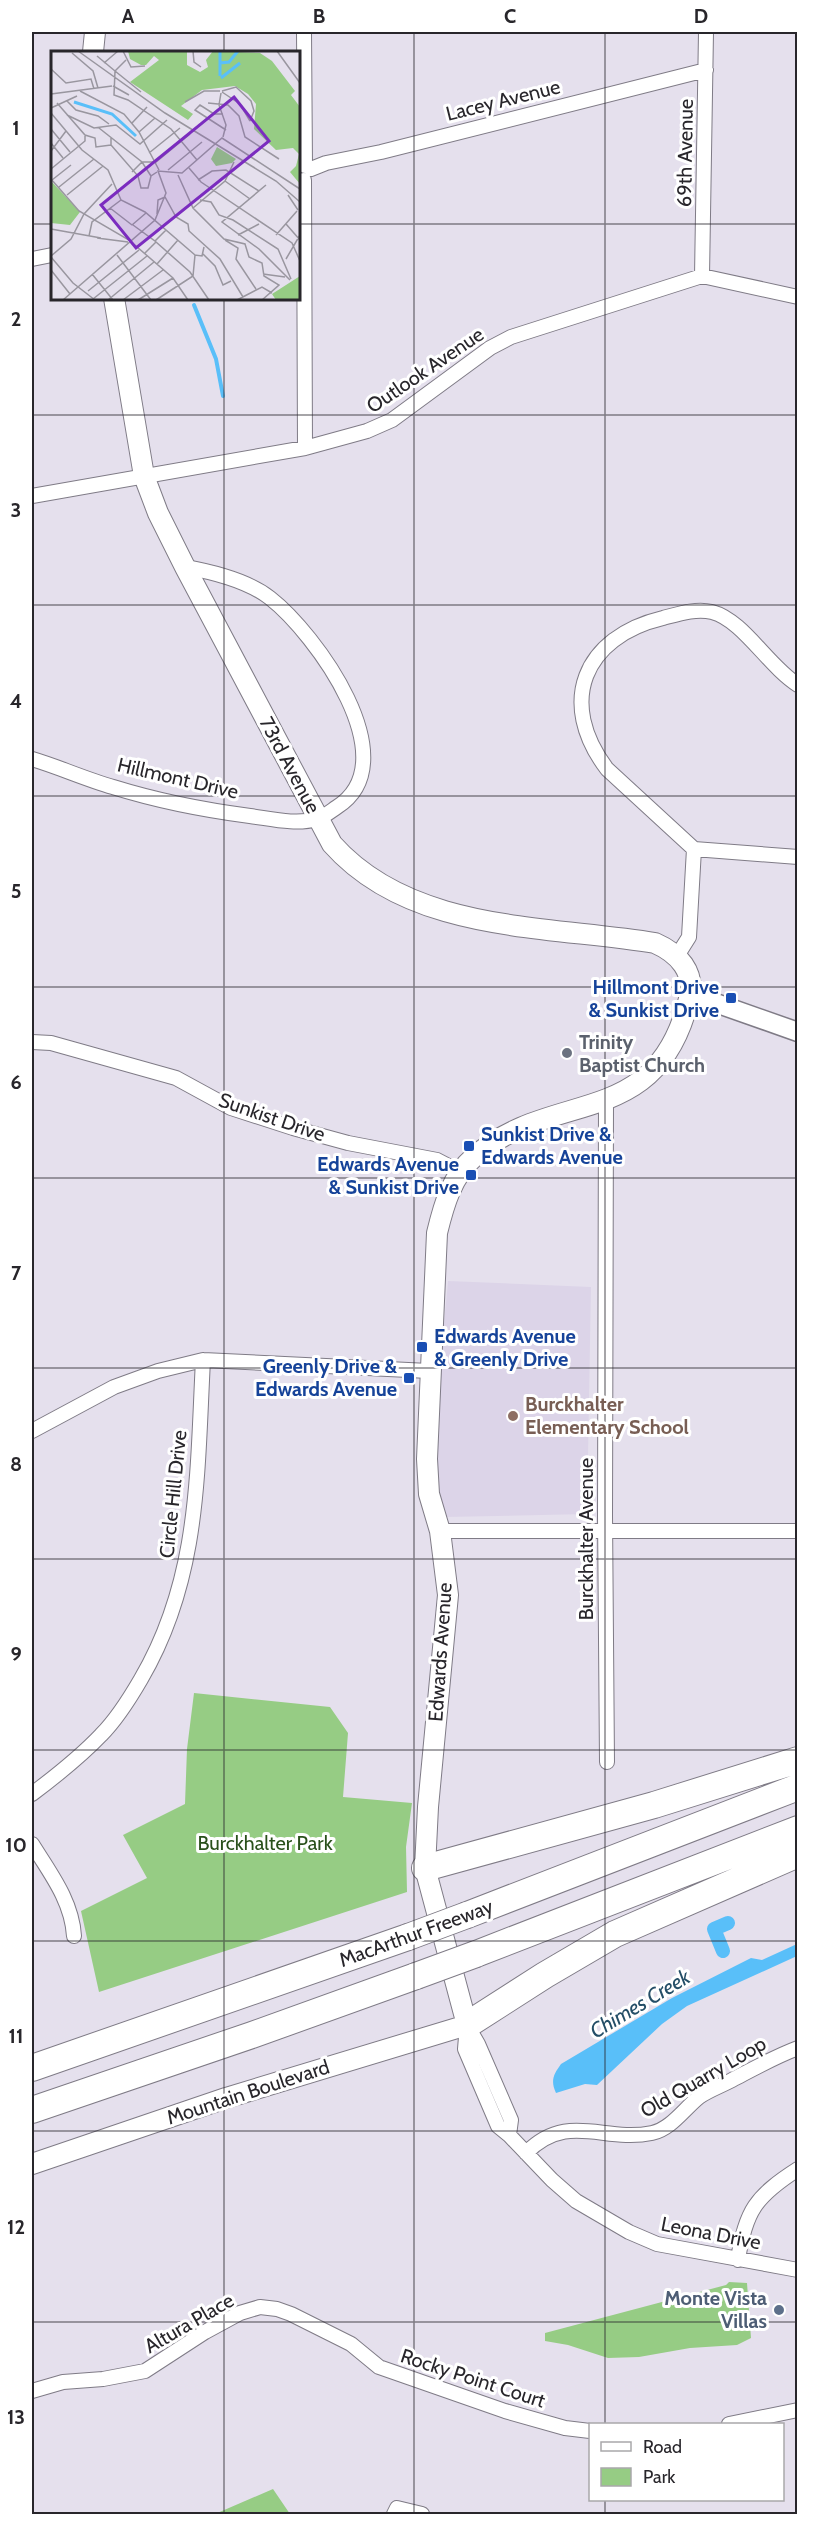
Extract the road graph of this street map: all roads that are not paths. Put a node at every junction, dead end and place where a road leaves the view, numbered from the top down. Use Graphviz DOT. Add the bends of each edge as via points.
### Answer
graph roads {
  1 [pos="95,32"];
  2 [pos="304,32"];
  3 [pos="706,32"];
  4 [pos="93,51"];
  5 [pos="706,70"];
  6 [pos="303,173"];
  7 [pos="51,255"];
  8 [pos="32,259"];
  9 [pos="702,276"];
  10 [pos="798,297"];
  11 [pos="114,300"];
  12 [pos="305,448"];
  13 [pos="144,476"];
  14 [pos="32,496"];
  15 [pos="185,567"];
  16 [pos="798,685"];
  17 [pos="32,759"];
  18 [pos="318,818"];
  19 [pos="694,849"];
  20 [pos="798,856"];
  21 [pos="677,956"];
  22 [pos="690,994"];
  23 [pos="798,1032"];
  24 [pos="32,1042"];
  25 [pos="606,1100"];
  26 [pos="460,1172"];
  27 [pos="203,1360"];
  28 [pos="429,1371"];
  29 [pos="32,1431"];
  30 [pos="440,1531"];
  31 [pos="605,1531"];
  32 [pos="798,1531"];
  33 [pos="798,1760"];
  34 [pos="607,1762"];
  35 [pos="798,1787"];
  36 [pos="32,1794"];
  37 [pos="798,1829"];
  38 [pos="32,1844"];
  39 [pos="798,1854"];
  40 [pos="425,1868"];
  41 [pos="74,1936"];
  42 [pos="467,2025"];
  43 [pos="798,2048"];
  44 [pos="32,2068"];
  45 [pos="32,2110"];
  46 [pos="526,2153"];
  47 [pos="32,2164"];
  48 [pos="798,2169"];
  49 [pos="738,2260"];
  50 [pos="798,2270"];
  51 [pos="260,2307"];
  52 [pos="32,2391"];
  53 [pos="798,2410"];
  54 [pos="734,2423"];
  55 [pos="589,2432"];
  56 [pos="396,2511"];
  57 [pos="422,2514"];
  1 -- 4 [label="main road"];
  2 -- 6 [label="street"];
  3 -- 5 [label="street, 69th Avenue"];
  5 -- 6 [label="street, Lacey Avenue" via="320,164"];
  5 -- 9 [label="street, 69th Avenue"];
  6 -- 12 [label="street"];
  7 -- 8 [label="street"];
  9 -- 10 [label="street"];
  9 -- 12 [label="street, Outlook Avenue" via="511,337 392,420 367,432"];
  11 -- 13 [label="main road, 73rd Avenue"];
  12 -- 13 [label="street, Outlook Avenue"];
  13 -- 14 [label="street, Outlook Avenue"];
  13 -- 15 [label="main road, 73rd Avenue"];
  15 -- 18 [label="main road, 73rd Avenue"];
  15 -- 18 [label="street" via="254,588 269,597 316,647 351,702 363,754 362,775 357,789 346,801"];
  16 -- 19 [label="street" via="779,672 735,625 708,611 655,620 621,634 601,650 589,668 581,699 582,714 595,754 607,770"];
  17 -- 18 [label="street, Hillmont Drive" via="112,787 200,809 288,821"];
  18 -- 21 [label="main road, 73rd Avenue" via="332,844 348,862 400,895 483,921 655,943"];
  19 -- 20 [label="street"];
  19 -- 21 [label="street" via="689,937"];
  21 -- 22 [label="main road" via="686,967"];
  22 -- 23 [label="street"];
  22 -- 25 [label="main road" via="670,1050 630,1089"];
  24 -- 26 [label="street, Sunkist Drive" via="51,1043 176,1078 242,1111 348,1143 437,1160"];
  25 -- 26 [label="main road" via="516,1129 473,1157"];
  25 -- 31 [label="street, Burckhalter Avenue"];
  26 -- 28 [label="main road, Edwards Avenue" via="443,1205 437,1233"];
  27 -- 28 [label="street"];
  27 -- 29 [label="street" via="114,1387"];
  27 -- 36 [label="street, Circle Hill Drive" via="190,1547 163,1637 134,1691 103,1734"];
  28 -- 30 [label="main road, Edwards Avenue" via="429,1494"];
  30 -- 31 [label="street"];
  30 -- 40 [label="main road, Edwards Avenue" via="448,1595"];
  31 -- 32 [label="street"];
  31 -- 34 [label="street, Burckhalter Avenue"];
  33 -- 40 [label="highway" via="654,1805"];
  35 -- 44 [label="highway, MacArthur Freeway, bridge" via="408,1937"];
  37 -- 45 [label="highway, MacArthur Freeway, bridge" via="476,1954"];
  38 -- 41 [label="street" via="69,1905"];
  39 -- 42 [label="highway" via="615,1934"];
  40 -- 42 [label="main road, Edwards Avenue"];
  42 -- 46 [label="street, Leona Drive" via="511,2120 510,2135"];
  42 -- 47 [label="main road, Mountain Boulevard" via="226,2098"];
  43 -- 46 [label="street, Old Quarry Loop" via="700,2097 654,2133 559,2132 539,2140"];
  46 -- 49 [label="street, Leona Drive" via="576,2201 629,2232 657,2244"];
  48 -- 49 [label="street" via="757,2200 742,2235"];
  49 -- 50 [label="street, Leona Drive"];
  51 -- 52 [label="street, Altura Place" via="205,2332 145,2371 63,2382"];
  51 -- 55 [label="street, Rocky Point Court" via="291,2314 351,2343 379,2367 505,2411"];
  53 -- 54 [label="street"];
  56 -- 57 [label="street"];
}
